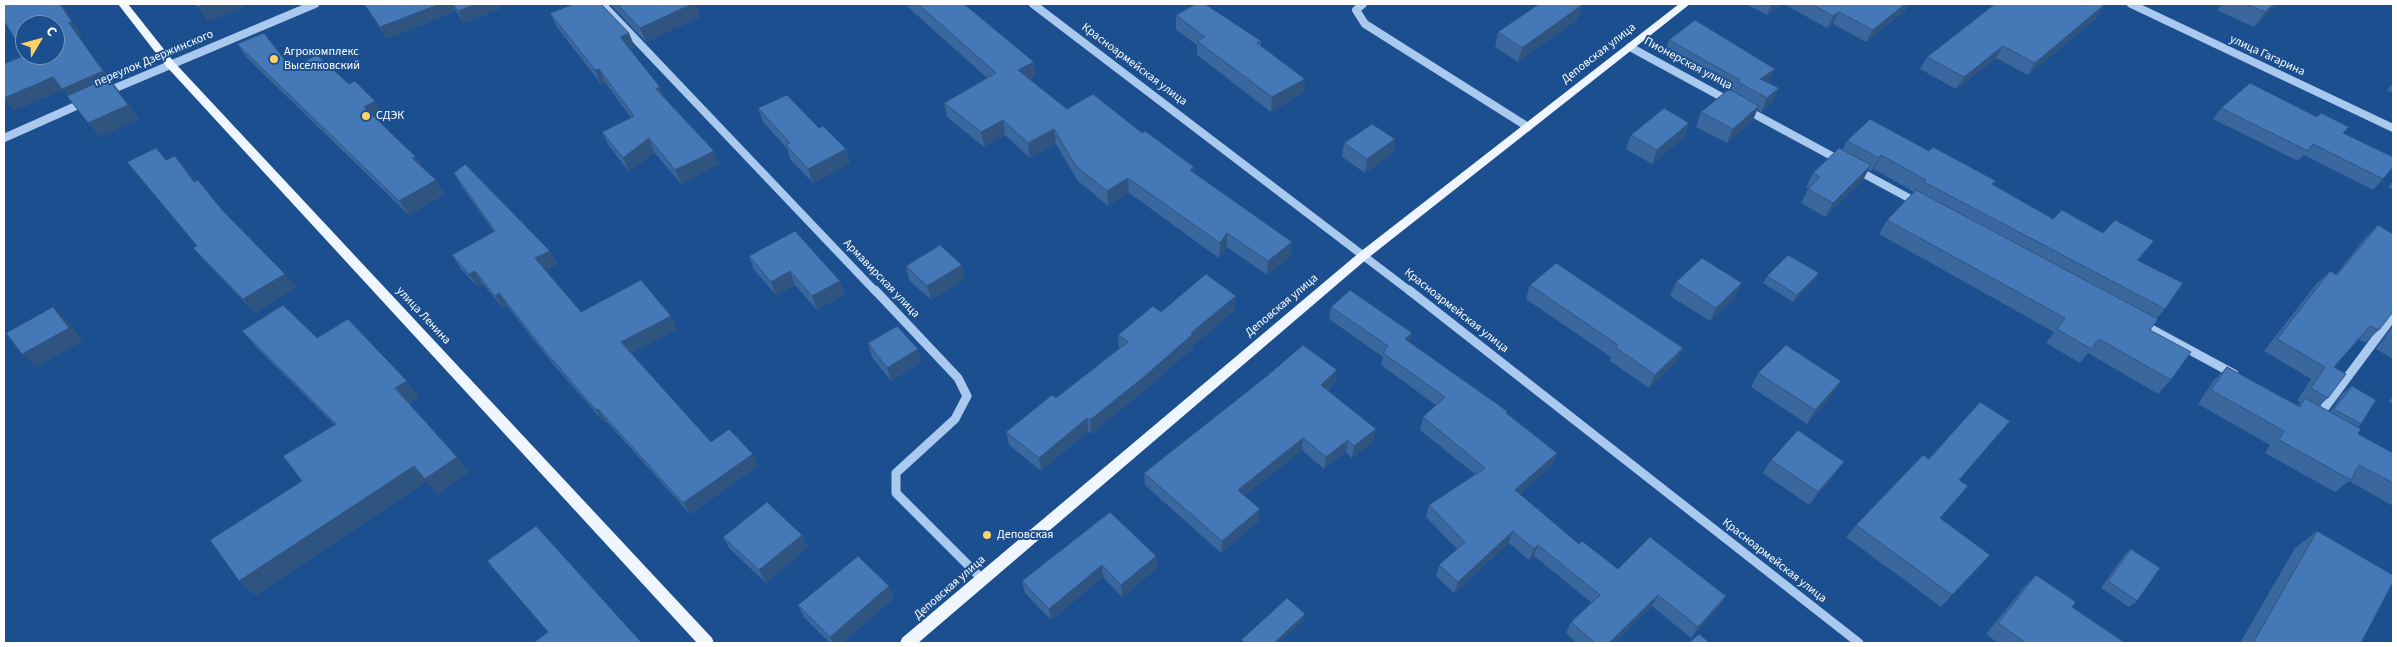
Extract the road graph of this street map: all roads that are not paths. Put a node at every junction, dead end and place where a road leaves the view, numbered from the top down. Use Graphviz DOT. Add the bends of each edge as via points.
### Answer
graph roads {
  1 [pos="122,4"];
  2 [pos="315,4"];
  3 [pos="602,4"];
  4 [pos="1033,4"];
  5 [pos="1364,4"];
  6 [pos="1685,4"];
  7 [pos="2131,4"];
  8 [pos="1630,47"];
  9 [pos="170,64"];
  10 [pos="100,95"];
  11 [pos="92,99"];
  12 [pos="1528,127"];
  13 [pos="2393,128"];
  14 [pos="4,138"];
  15 [pos="1925,207"];
  16 [pos="1364,255"];
  17 [pos="2393,316"];
  18 [pos="2134,320"];
  19 [pos="2247,381"];
  20 [pos="2316,419"];
  21 [pos="981,578"];
  22 [pos="707,643"];
  23 [pos="907,643"];
  24 [pos="1859,643"];
  1 -- 9 [label="main road, улица Ленина"];
  2 -- 9 [label="street, переулок Дзержинского"];
  3 -- 21 [label="street, Армавирская улица" via="958,378 967,396 955,419 896,474 896,493"];
  4 -- 16 [label="street, Красноармейская улица"];
  5 -- 12 [label="street" via="1356,10 1365,24"];
  6 -- 8 [label="main road, Деповская улица"];
  7 -- 13 [label="street, улица Гагарина"];
  8 -- 12 [label="main road, Деповская улица"];
  8 -- 15 [label="street, Пионерская улица"];
  9 -- 10 [label="street, переулок Дзержинского"];
  9 -- 22 [label="main road, улица Ленина"];
  11 -- 14 [label="street, переулок Дзержинского"];
  12 -- 16 [label="main road, Деповская улица"];
  16 -- 21 [label="main road, Деповская улица"];
  16 -- 24 [label="street, Красноармейская улица"];
  17 -- 20 [label="street"];
  18 -- 19 [label="street"];
  21 -- 23 [label="main road, Деповская улица"];
}
